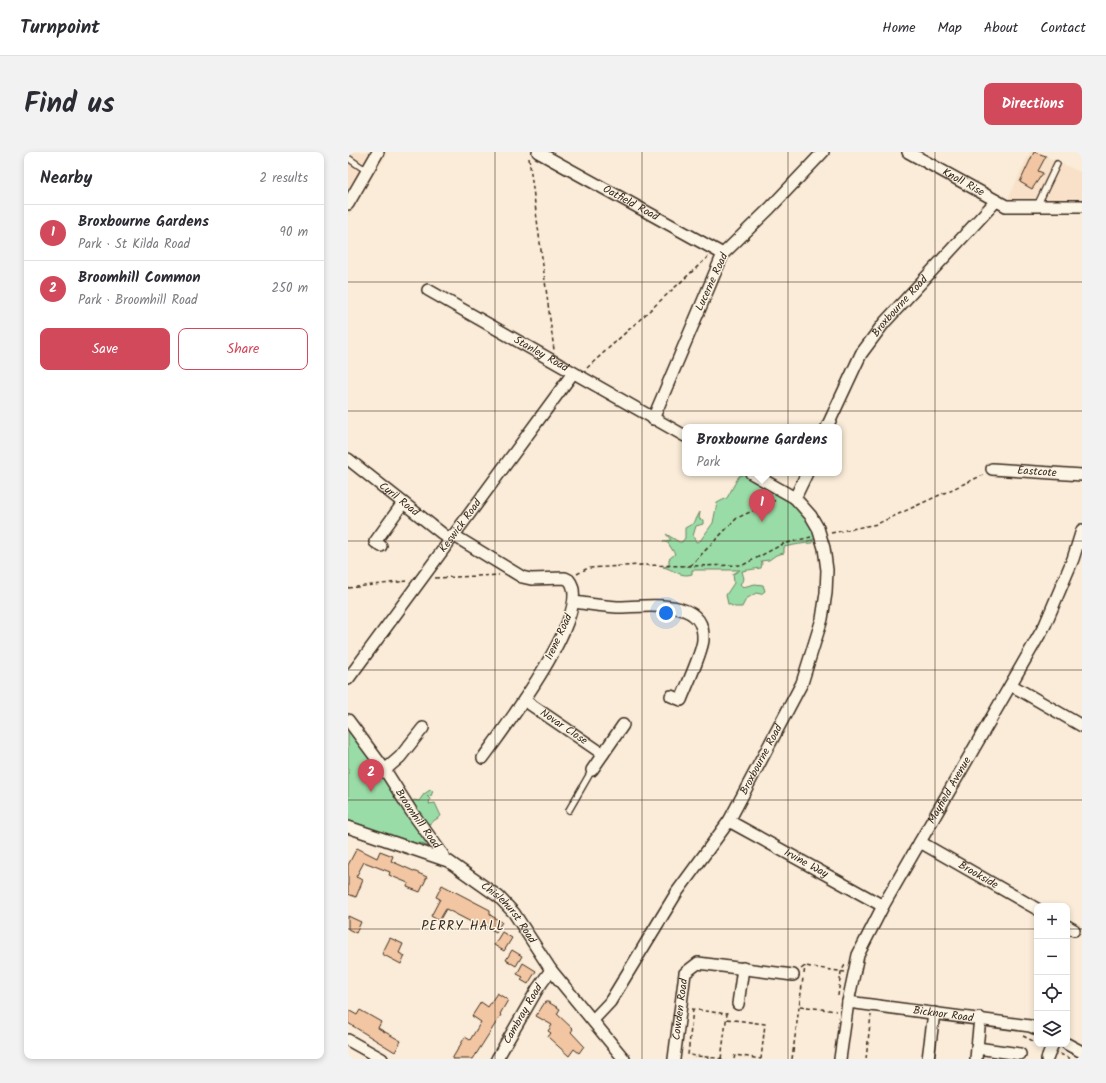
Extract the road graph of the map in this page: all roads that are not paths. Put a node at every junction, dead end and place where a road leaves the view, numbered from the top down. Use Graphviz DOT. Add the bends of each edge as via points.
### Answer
graph roads {
  1 [pos="378,152"];
  2 [pos="538,152"];
  3 [pos="823,152"];
  4 [pos="908,152"];
  5 [pos="348,158"];
  6 [pos="1057,164"];
  7 [pos="367,171"];
  8 [pos="996,201"];
  9 [pos="348,204"];
  10 [pos="1037,206"];
  11 [pos="1082,206"];
  12 [pos="719,252"];
  13 [pos="428,290"];
  14 [pos="576,374"];
  15 [pos="653,418"];
  16 [pos="828,424"];
  17 [pos="682,434"];
  18 [pos="348,459"];
  19 [pos="992,469"];
  20 [pos="1082,475"];
  21 [pos="756,476"];
  22 [pos="805,476"];
  23 [pos="795,498"];
  24 [pos="403,503"];
  25 [pos="1082,530"];
  26 [pos="451,537"];
  27 [pos="381,546"];
  28 [pos="574,602"];
  29 [pos="348,679"];
  30 [pos="1010,685"];
  31 [pos="671,696"];
  32 [pos="524,700"];
  33 [pos="348,720"];
  34 [pos="624,725"];
  35 [pos="1082,726"];
  36 [pos="423,728"];
  37 [pos="603,754"];
  38 [pos="483,758"];
  39 [pos="385,770"];
  40 [pos="592,770"];
  41 [pos="569,810"];
  42 [pos="729,821"];
  43 [pos="348,828"];
  44 [pos="920,842"];
  45 [pos="443,859"];
  46 [pos="883,906"];
  47 [pos="1034,907"];
  48 [pos="743,968"];
  49 [pos="551,970"];
  50 [pos="793,976"];
  51 [pos="848,1002"];
  52 [pos="738,1004"];
  53 [pos="934,1013"];
  54 [pos="980,1018"];
  55 [pos="593,1020"];
  56 [pos="1034,1028"];
  57 [pos="348,1040"];
  58 [pos="1070,1046"];
  59 [pos="1052,1047"];
  60 [pos="1082,1052"];
  61 [pos="976,1054"];
  62 [pos="1020,1054"];
  63 [pos="382,1059"];
  64 [pos="497,1059"];
  65 [pos="624,1059"];
  66 [pos="674,1059"];
  67 [pos="840,1059"];
  68 [pos="928,1059"];
  69 [pos="1047,1059"];
  1 -- 7 [label="street"];
  2 -- 12 [label="street, Oatfield Road"];
  3 -- 12 [label="street, Lucerne Road" via="770,208"];
  4 -- 8 [label="street, Knoll Rise"];
  5 -- 7 [label="lane"];
  6 -- 10 [label="lane"];
  7 -- 9 [label="street"];
  8 -- 10 [label="street, Knoll Rise" via="1006,206"];
  8 -- 16 [label="street, Broxbourne Road" via="884,323 861,354"];
  10 -- 11 [label="street, Knoll Rise"];
  12 -- 15 [label="street, Lucerne Road"];
  13 -- 14 [label="street, Stanley Road"];
  14 -- 15 [label="street, Stanley Road"];
  14 -- 26 [label="street, Keswick Road"];
  15 -- 17 [label="street, Stanley Road"];
  18 -- 24 [label="street, Cyril Road"];
  19 -- 20 [label="street, Eastcote"];
  21 -- 23 [label="street, Broxbourne Road"];
  22 -- 23 [label="street"];
  23 -- 42 [label="street, Broxbourne Road" via="811,516 820,535 827,570 822,619 802,683"];
  24 -- 26 [label="street, Cyril Road"];
  24 -- 27 [label="street" via="375,542"];
  25 -- 30 [label="street, Mayfield Avenue" via="1073,559 1045,625"];
  26 -- 28 [label="street, Irene Road" via="522,577 569,580 572,583"];
  26 -- 29 [label="street, Keswick Road"];
  28 -- 31 [label="street" via="615,607 676,608 688,612 699,620 703,630 703,642 681,700"];
  28 -- 32 [label="street, Irene Road" via="552,656"];
  30 -- 35 [label="street"];
  30 -- 44 [label="street, Mayfield Avenue"];
  32 -- 37 [label="street, Novar Close"];
  32 -- 38 [label="street, Irene Road"];
  33 -- 39 [label="street, Broomhill Road"];
  34 -- 37 [label="street"];
  36 -- 39 [label="street" via="400,757"];
  37 -- 40 [label="street"];
  39 -- 45 [label="street, Broomhill Road" via="443,855"];
  40 -- 41 [label="lane"];
  42 -- 46 [label="street, Irvine Way"];
  42 -- 55 [label="street, Broxbourne Road" via="677,892 610,1002"];
  43 -- 45 [label="street, Chislehurst Road"];
  44 -- 46 [label="street, Mayfield Avenue"];
  44 -- 47 [label="street, Brookside"];
  45 -- 49 [label="street, Chislehurst Road" via="488,888 507,905"];
  46 -- 51 [label="street, Mayfield Avenue" via="858,955"];
  48 -- 50 [label="street, Cowden Road"];
  48 -- 52 [label="street"];
  48 -- 66 [label="street, Cowden Road" via="698,963 685,973"];
  49 -- 55 [label="street, Chislehurst Road"];
  49 -- 64 [label="street, Cambray Road"];
  51 -- 53 [label="street, Bicknor Road"];
  51 -- 67 [label="street, Mayfield Avenue"];
  53 -- 54 [label="street, Bicknor Road"];
  53 -- 68 [label="street"];
  54 -- 56 [label="street, Bicknor Road"];
  54 -- 61 [label="street"];
  55 -- 65 [label="street, Chislehurst Road"];
  57 -- 63 [label="street"];
  58 -- 60 [label="street"];
  59 -- 69 [label="street"];
  61 -- 62 [label="street"];
}
